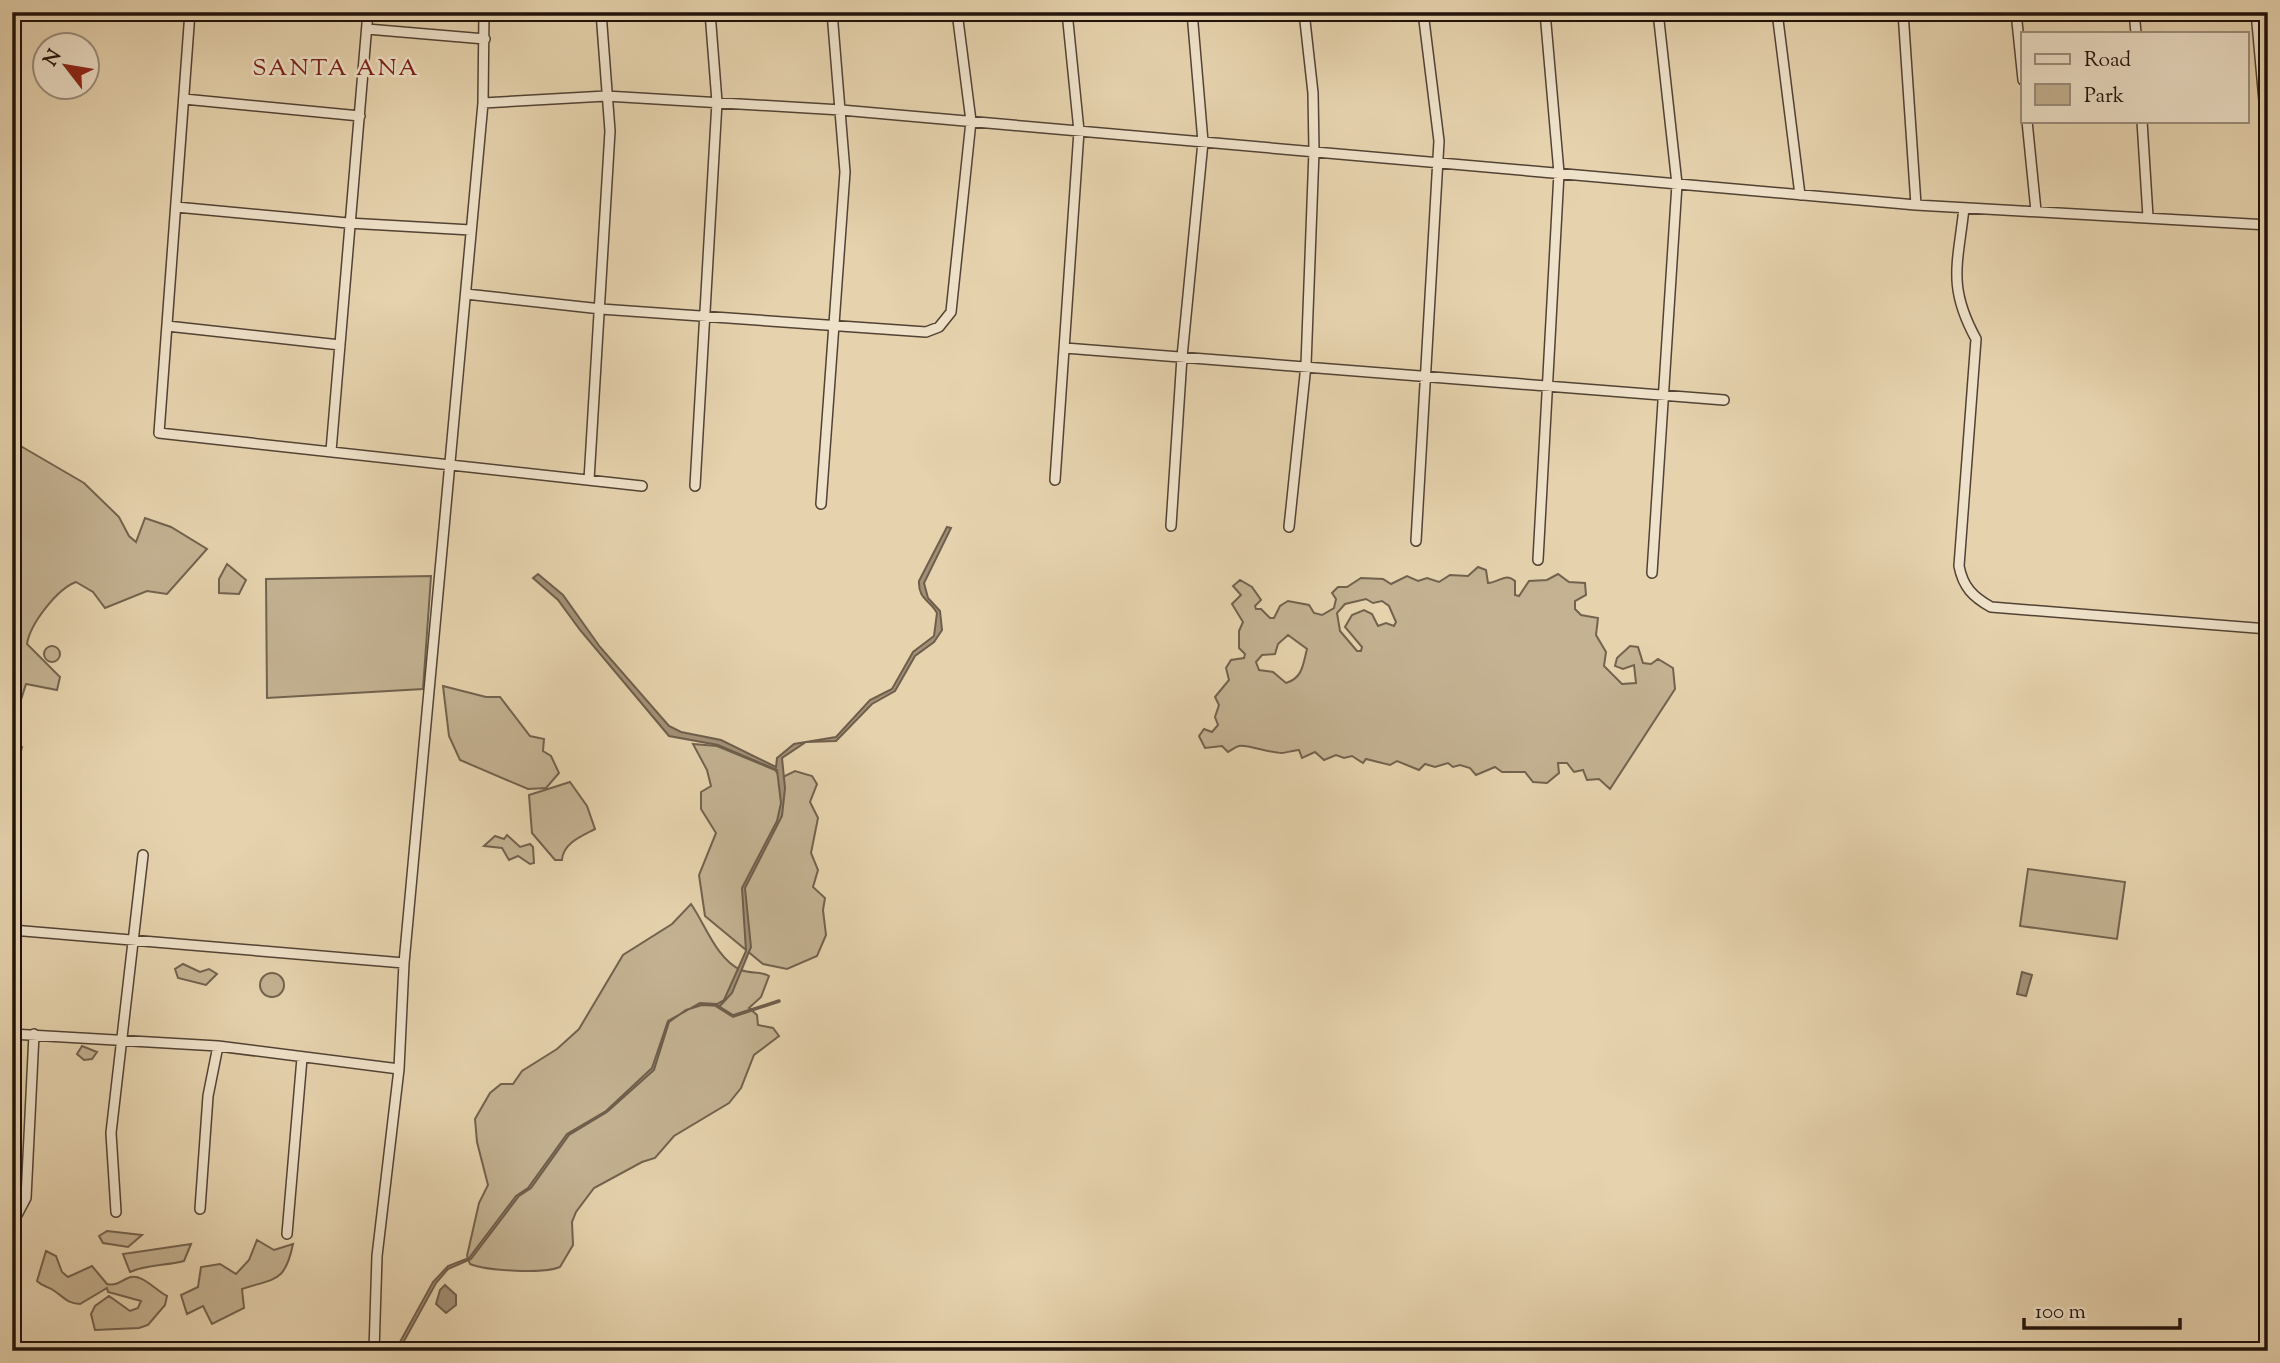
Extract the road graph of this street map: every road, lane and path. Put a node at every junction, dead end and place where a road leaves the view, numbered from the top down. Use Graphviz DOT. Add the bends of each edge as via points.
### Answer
graph roads {
  1 [pos="190,12"];
  2 [pos="368,12"];
  3 [pos="484,12"];
  4 [pos="601,12"];
  5 [pos="710,12"];
  6 [pos="832,12"];
  7 [pos="957,12"];
  8 [pos="1067,12"];
  9 [pos="1192,12"];
  10 [pos="1304,12"];
  11 [pos="1423,12"];
  12 [pos="1545,12"];
  13 [pos="1658,12"];
  14 [pos="1777,12"];
  15 [pos="1903,12"];
  16 [pos="2016,12"];
  17 [pos="2134,12"];
  18 [pos="2256,12"];
  19 [pos="367,29"];
  20 [pos="2136,32"];
  21 [pos="485,39"];
  22 [pos="2021,61"];
  23 [pos="606,96"];
  24 [pos="184,99"];
  25 [pos="717,102"];
  26 [pos="483,103"];
  27 [pos="841,110"];
  28 [pos="359,116"];
  29 [pos="971,121"];
  30 [pos="2027,122"];
  31 [pos="2142,122"];
  32 [pos="1079,131"];
  33 [pos="1203,142"];
  34 [pos="2268,145"];
  35 [pos="1314,151"];
  36 [pos="1438,163"];
  37 [pos="1559,173"];
  38 [pos="1677,184"];
  39 [pos="1800,195"];
  40 [pos="1916,205"];
  41 [pos="176,207"];
  42 [pos="1964,208"];
  43 [pos="2036,211"];
  44 [pos="2148,217"];
  45 [pos="348,223"];
  46 [pos="2268,225"];
  47 [pos="471,230"];
  48 [pos="466,294"];
  49 [pos="601,309"];
  50 [pos="706,316"];
  51 [pos="835,323"];
  52 [pos="167,326"];
  53 [pos="340,345"];
  54 [pos="1065,348"];
  55 [pos="1182,357"];
  56 [pos="1305,367"];
  57 [pos="1425,377"];
  58 [pos="1548,386"];
  59 [pos="1663,395"];
  60 [pos="1724,400"];
  61 [pos="331,452"];
  62 [pos="448,466"];
  63 [pos="589,480"];
  64 [pos="1055,480"];
  65 [pos="642,486"];
  66 [pos="695,486"];
  67 [pos="821,504"];
  68 [pos="1171,526"];
  69 [pos="1289,527"];
  70 [pos="1416,541"];
  71 [pos="1538,559"];
  72 [pos="1652,573"];
  73 [pos="2268,629"];
  74 [pos="143,855"];
  75 [pos="12,930"];
  76 [pos="134,940"];
  77 [pos="404,963"];
  78 [pos="12,1034"];
  79 [pos="34,1034"];
  80 [pos="122,1042"];
  81 [pos="218,1046"];
  82 [pos="302,1058"];
  83 [pos="399,1069"];
  84 [pos="200,1209"];
  85 [pos="117,1212"];
  86 [pos="12,1216"];
  87 [pos="287,1234"];
  88 [pos="374,1351"];
  1 -- 24 [label="street"];
  2 -- 19 [label="street"];
  3 -- 21 [label="street"];
  4 -- 23 [label="street"];
  5 -- 25 [label="street"];
  6 -- 27 [label="street"];
  7 -- 29 [label="street"];
  8 -- 32 [label="street"];
  9 -- 33 [label="street"];
  10 -- 35 [label="street"];
  11 -- 36 [label="street"];
  12 -- 37 [label="street"];
  13 -- 38 [label="street"];
  14 -- 39 [label="street"];
  15 -- 40 [label="street"];
  16 -- 22 [label="street"];
  17 -- 20 [label="street"];
  18 -- 34 [label="street"];
  19 -- 21 [label="street"];
  19 -- 28 [label="street"];
  21 -- 26 [label="street"];
  23 -- 25 [label="street"];
  23 -- 26 [label="street"];
  23 -- 49 [label="street" via="610,131"];
  24 -- 28 [label="street"];
  24 -- 41 [label="street"];
  25 -- 27 [label="street"];
  25 -- 50 [label="street"];
  26 -- 47 [label="street"];
  27 -- 29 [label="street"];
  27 -- 51 [label="street" via="845,172"];
  28 -- 45 [label="street"];
  29 -- 32 [label="street"];
  29 -- 51 [label="street" via="951,312 939,327 926,332"];
  30 -- 43 [label="street"];
  31 -- 44 [label="street"];
  32 -- 33 [label="street"];
  32 -- 54 [label="street"];
  33 -- 35 [label="street"];
  33 -- 55 [label="street"];
  35 -- 36 [label="street"];
  35 -- 56 [label="street"];
  36 -- 37 [label="street"];
  36 -- 57 [label="street"];
  37 -- 38 [label="street"];
  37 -- 58 [label="street"];
  38 -- 39 [label="street"];
  38 -- 59 [label="street"];
  39 -- 40 [label="street"];
  40 -- 42 [label="street"];
  41 -- 45 [label="street"];
  41 -- 52 [label="street"];
  42 -- 43 [label="street"];
  42 -- 73 [label="street" via="1955,286 1976,339 1959,566 1962,583 1991,607"];
  43 -- 44 [label="street"];
  44 -- 46 [label="street"];
  45 -- 47 [label="street"];
  45 -- 53 [label="street"];
  47 -- 48 [label="street"];
  48 -- 49 [label="street"];
  48 -- 62 [label="street"];
  49 -- 50 [label="street"];
  49 -- 63 [label="street"];
  50 -- 51 [label="street"];
  50 -- 66 [label="street"];
  51 -- 67 [label="street"];
  52 -- 53 [label="street"];
  52 -- 61 [label="street" via="159,433"];
  53 -- 61 [label="street"];
  54 -- 55 [label="street"];
  54 -- 64 [label="street"];
  55 -- 56 [label="street"];
  55 -- 68 [label="street"];
  56 -- 57 [label="street"];
  56 -- 69 [label="street"];
  57 -- 58 [label="street"];
  57 -- 70 [label="street"];
  58 -- 59 [label="street"];
  58 -- 71 [label="street"];
  59 -- 60 [label="street"];
  59 -- 72 [label="street"];
  61 -- 62 [label="street"];
  62 -- 63 [label="street"];
  62 -- 77 [label="street"];
  63 -- 65 [label="street"];
  74 -- 76 [label="street"];
  75 -- 76 [label="street"];
  76 -- 77 [label="street"];
  76 -- 80 [label="street"];
  77 -- 83 [label="street"];
  78 -- 79 [label="street"];
  79 -- 80 [label="street"];
  79 -- 86 [label="street" via="26,1198"];
  80 -- 81 [label="street"];
  80 -- 85 [label="street" via="111,1133"];
  81 -- 82 [label="street"];
  81 -- 84 [label="street" via="208,1096"];
  82 -- 83 [label="street"];
  82 -- 87 [label="street"];
  83 -- 88 [label="street" via="377,1255"];
}
